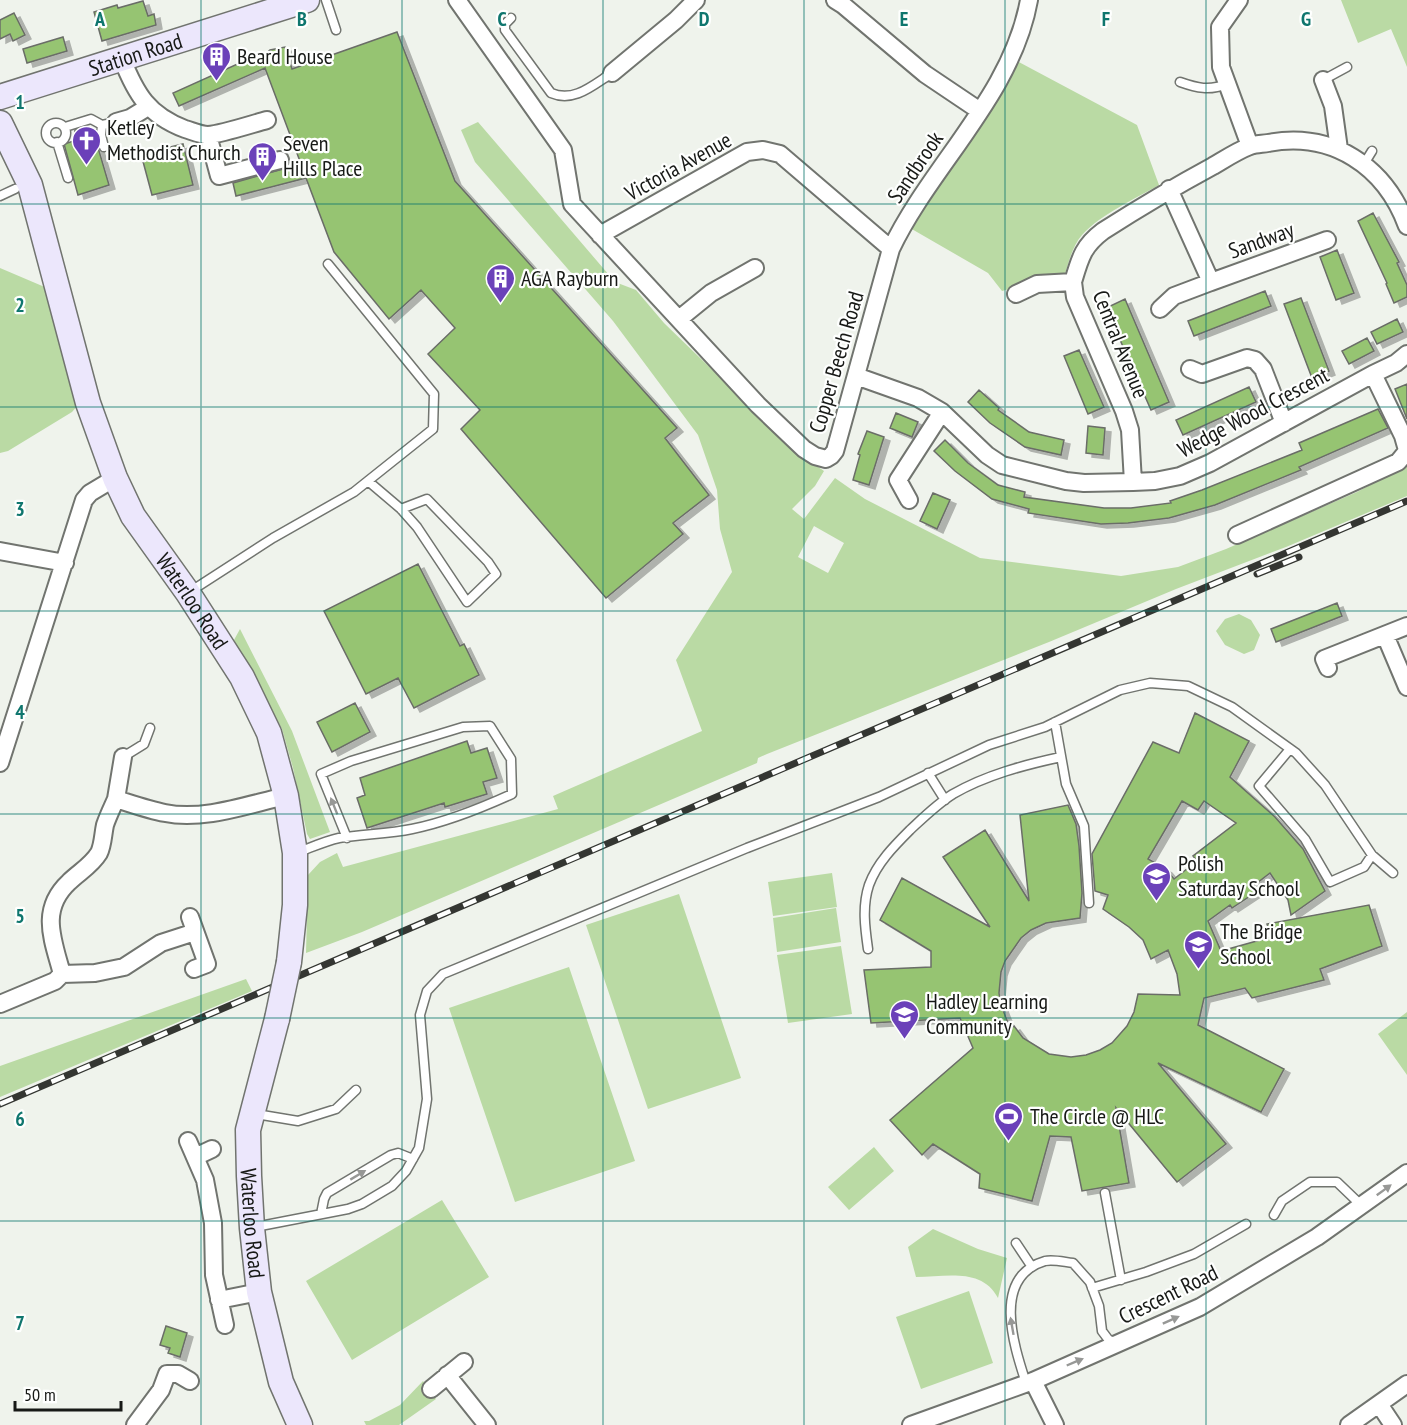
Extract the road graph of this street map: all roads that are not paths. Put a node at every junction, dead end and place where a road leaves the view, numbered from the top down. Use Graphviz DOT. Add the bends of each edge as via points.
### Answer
graph roads {
  1 [pos="307,0"];
  2 [pos="326,0"];
  3 [pos="457,0"];
  4 [pos="696,0"];
  5 [pos="1029,0"];
  6 [pos="1239,0"];
  7 [pos="841,2"];
  8 [pos="511,18"];
  9 [pos="336,30"];
  10 [pos="122,59"];
  11 [pos="1347,67"];
  12 [pos="612,73"];
  13 [pos="1323,80"];
  14 [pos="1180,82"];
  15 [pos="1227,84"];
  16 [pos="0,97"];
  17 [pos="148,107"];
  18 [pos="980,111"];
  19 [pos="267,120"];
  20 [pos="0,123"];
  21 [pos="109,123"];
  22 [pos="65,128"];
  23 [pos="208,135"];
  24 [pos="57,142"];
  25 [pos="1250,146"];
  26 [pos="104,147"];
  27 [pos="1340,149"];
  28 [pos="0,160"];
  29 [pos="280,160"];
  30 [pos="68,178"];
  31 [pos="1169,189"];
  32 [pos="7,193"];
  33 [pos="1407,226"];
  34 [pos="600,235"];
  35 [pos="1327,240"];
  36 [pos="891,249"];
  37 [pos="46,251"];
  38 [pos="328,264"];
  39 [pos="755,268"];
  40 [pos="1074,282"];
  41 [pos="1211,282"];
  42 [pos="1016,294"];
  43 [pos="1160,309"];
  44 [pos="679,320"];
  45 [pos="1407,354"];
  46 [pos="1190,369"];
  47 [pos="1373,374"];
  48 [pos="856,376"];
  49 [pos="942,412"];
  50 [pos="1284,423"];
  51 [pos="1407,451"];
  52 [pos="115,478"];
  53 [pos="368,481"];
  54 [pos="1133,482"];
  55 [pos="909,500"];
  56 [pos="401,509"];
  57 [pos="1237,536"];
  58 [pos="0,551"];
  59 [pos="65,563"];
  60 [pos="188,593"];
  61 [pos="1407,626"];
  62 [pos="1385,635"];
  63 [pos="1324,659"];
  64 [pos="1407,687"];
  65 [pos="1055,722"];
  66 [pos="150,728"];
  67 [pos="1290,748"];
  68 [pos="123,756"];
  69 [pos="1061,757"];
  70 [pos="0,763"];
  71 [pos="928,773"];
  72 [pos="286,796"];
  73 [pos="116,799"];
  74 [pos="945,800"];
  75 [pos="347,838"];
  76 [pos="295,853"];
  77 [pos="1372,855"];
  78 [pos="1393,873"];
  79 [pos="1089,903"];
  80 [pos="868,949"];
  81 [pos="194,969"];
  82 [pos="62,974"];
  83 [pos="0,1004"];
  84 [pos="356,1090"];
  85 [pos="252,1114"];
  86 [pos="188,1141"];
  87 [pos="212,1149"];
  88 [pos="195,1157"];
  89 [pos="413,1159"];
  90 [pos="1407,1173"];
  91 [pos="1105,1193"];
  92 [pos="1362,1206"];
  93 [pos="321,1214"];
  94 [pos="1274,1215"];
  95 [pos="1246,1224"];
  96 [pos="252,1227"];
  97 [pos="1016,1243"];
  98 [pos="1032,1267"];
  99 [pos="1121,1280"];
  100 [pos="1092,1288"];
  101 [pos="259,1293"];
  102 [pos="219,1300"];
  103 [pos="225,1325"];
  104 [pos="1117,1344"];
  105 [pos="464,1362"];
  106 [pos="447,1375"];
  107 [pos="190,1381"];
  108 [pos="1033,1384"];
  109 [pos="1407,1384"];
  110 [pos="431,1389"];
  111 [pos="1379,1404"];
  112 [pos="135,1425"];
  113 [pos="300,1425"];
  114 [pos="487,1425"];
  115 [pos="911,1425"];
  116 [pos="1055,1425"];
  117 [pos="1348,1425"];
  118 [pos="1393,1425"];
  1 -- 10 [label="street, Station Road"];
  2 -- 9 [label="lane"];
  3 -- 34 [label="street, Copper Beech Road" via="563,150 572,204"];
  4 -- 12 [label="street"];
  5 -- 18 [label="street, Sandbrook" via="1019,41"];
  6 -- 15 [label="street" via="1220,27 1221,67"];
  7 -- 18 [label="street" via="925,74"];
  8 -- 12 [label="lane" via="505,30 551,93 561,98 577,95"];
  10 -- 16 [label="street, Station Road"];
  10 -- 17 [label="street"];
  11 -- 13 [label="lane"];
  13 -- 27 [label="street" via="1333,106"];
  14 -- 15 [label="lane" via="1201,89"];
  15 -- 25 [label="street"];
  17 -- 21 [label="street" via="130,118"];
  17 -- 23 [label="street" via="176,126"];
  18 -- 36 [label="street, Sandbrook"];
  19 -- 23 [label="street"];
  20 -- 37 [label="street, Waterloo Road" via="30,184"];
  21 -- 22 [label="lane" via="90,119"];
  21 -- 26 [label="lane" via="101,135"];
  22 -- 24 [label="lane" via="65,137"];
  22 -- 24 [label="lane" via="57,123 48,127 47,136"];
  23 -- 29 [label="street" via="219,176"];
  24 -- 30 [label="lane"];
  25 -- 27 [label="street" via="1285,140"];
  25 -- 31 [label="street"];
  27 -- 33 [label="street" via="1368,157"];
  28 -- 32 [label="street, Waterloo Road"];
  31 -- 40 [label="street" via="1095,237 1080,256"];
  31 -- 41 [label="street, Sandway"];
  32 -- 37 [label="street, Waterloo Road"];
  34 -- 36 [label="street, Victoria Avenue" via="747,152 763,150 780,154"];
  34 -- 44 [label="street, Copper Beech Road"];
  35 -- 41 [label="street, Sandway"];
  36 -- 48 [label="street, Copper Beech Road"];
  37 -- 52 [label="street, Waterloo Road" via="88,403"];
  38 -- 53 [label="lane" via="434,394 433,429"];
  39 -- 44 [label="street" via="711,293"];
  40 -- 42 [label="street, Central Avenue" via="1037,284"];
  40 -- 54 [label="street, Central Avenue" via="1075,297 1130,430"];
  41 -- 43 [label="street, Sandway" via="1174,296"];
  44 -- 48 [label="street, Copper Beech Road" via="758,405 804,448 822,459 835,451"];
  45 -- 47 [label="street, Wedge Wood Crescent"];
  46 -- 50 [label="street" via="1202,374 1247,358 1254,360 1263,369"];
  47 -- 50 [label="street, Wedge Wood Crescent"];
  47 -- 51 [label="street"];
  48 -- 49 [label="street, Wedge Wood Crescent" via="918,398"];
  49 -- 54 [label="street, Wedge Wood Crescent" via="1002,465 1066,481"];
  49 -- 55 [label="street" via="898,480"];
  50 -- 54 [label="street, Wedge Wood Crescent" via="1180,476"];
  51 -- 57 [label="street" via="1398,462"];
  52 -- 59 [label="street" via="84,500"];
  52 -- 60 [label="street, Waterloo Road" via="134,516"];
  53 -- 56 [label="lane"];
  53 -- 60 [label="lane"];
  56 -- 56 [label="lane" via="467,602 496,574 427,499"];
  58 -- 59 [label="street"];
  59 -- 70 [label="street"];
  60 -- 72 [label="street, Waterloo Road" via="258,707"];
  61 -- 62 [label="street"];
  62 -- 63 [label="street"];
  62 -- 64 [label="street"];
  65 -- 67 [label="lane" via="1120,690 1150,683 1188,686 1232,707"];
  65 -- 69 [label="lane"];
  65 -- 71 [label="lane" via="989,745"];
  66 -- 68 [label="lane" via="144,744"];
  67 -- 77 [label="lane" via="1325,785"];
  67 -- 77 [label="lane" via="1259,786 1305,839 1330,882 1364,867"];
  68 -- 73 [label="street"];
  69 -- 74 [label="lane" via="985,779"];
  69 -- 79 [label="lane" via="1066,784 1084,826"];
  71 -- 74 [label="lane"];
  71 -- 89 [label="lane" via="879,797 443,974 427,991 420,1015 427,1099 419,1148"];
  72 -- 73 [label="street" via="190,815"];
  72 -- 76 [label="street, Waterloo Road"];
  73 -- 82 [label="street" via="100,851 86,869 58,892 52,910 50,925"];
  74 -- 80 [label="lane" via="897,842 878,867 869,887 864,920"];
  75 -- 75 [label="lane, one-way" via="321,774 351,761 463,728 490,726 511,759 512,794 471,813 414,829"];
  75 -- 76 [label="lane"];
  76 -- 85 [label="street, Waterloo Road, bridge" via="289,962"];
  77 -- 78 [label="lane"];
  81 -- 82 [label="street" via="207,964 192,924 124,967"];
  82 -- 83 [label="street" via="55,981"];
  84 -- 85 [label="lane" via="336,1109 298,1121"];
  85 -- 96 [label="street, Waterloo Road" via="248,1130"];
  86 -- 88 [label="street"];
  87 -- 88 [label="street"];
  88 -- 102 [label="street" via="205,1180 213,1223 214,1275"];
  89 -- 93 [label="lane" via="393,1186 348,1209"];
  93 -- 89 [label="lane, one-way" via="327,1193 391,1155 398,1153"];
  92 -- 90 [label="street, Crescent Road, one-way"];
  91 -- 99 [label="lane"];
  92 -- 94 [label="lane" via="1336,1182 1310,1182 1282,1201"];
  104 -- 92 [label="street, Crescent Road, one-way" via="1200,1307"];
  93 -- 96 [label="lane"];
  95 -- 99 [label="lane" via="1194,1254"];
  96 -- 101 [label="street, Waterloo Road"];
  97 -- 98 [label="lane"];
  98 -- 100 [label="lane" via="1046,1260 1072,1263"];
  108 -- 98 [label="lane, one-way" via="1017,1356 1010,1315 1013,1289"];
  99 -- 100 [label="lane"];
  100 -- 104 [label="lane" via="1102,1331"];
  101 -- 102 [label="street"];
  101 -- 113 [label="street, Waterloo Road" via="276,1365"];
  102 -- 103 [label="street"];
  108 -- 104 [label="street, Crescent Road, one-way"];
  105 -- 106 [label="street"];
  106 -- 110 [label="street"];
  106 -- 114 [label="street"];
  107 -- 112 [label="street" via="178,1374 167,1374 161,1390"];
  108 -- 115 [label="street, Crescent Road"];
  108 -- 116 [label="street"];
  109 -- 111 [label="street"];
  111 -- 117 [label="street"];
  111 -- 118 [label="street"];
}
